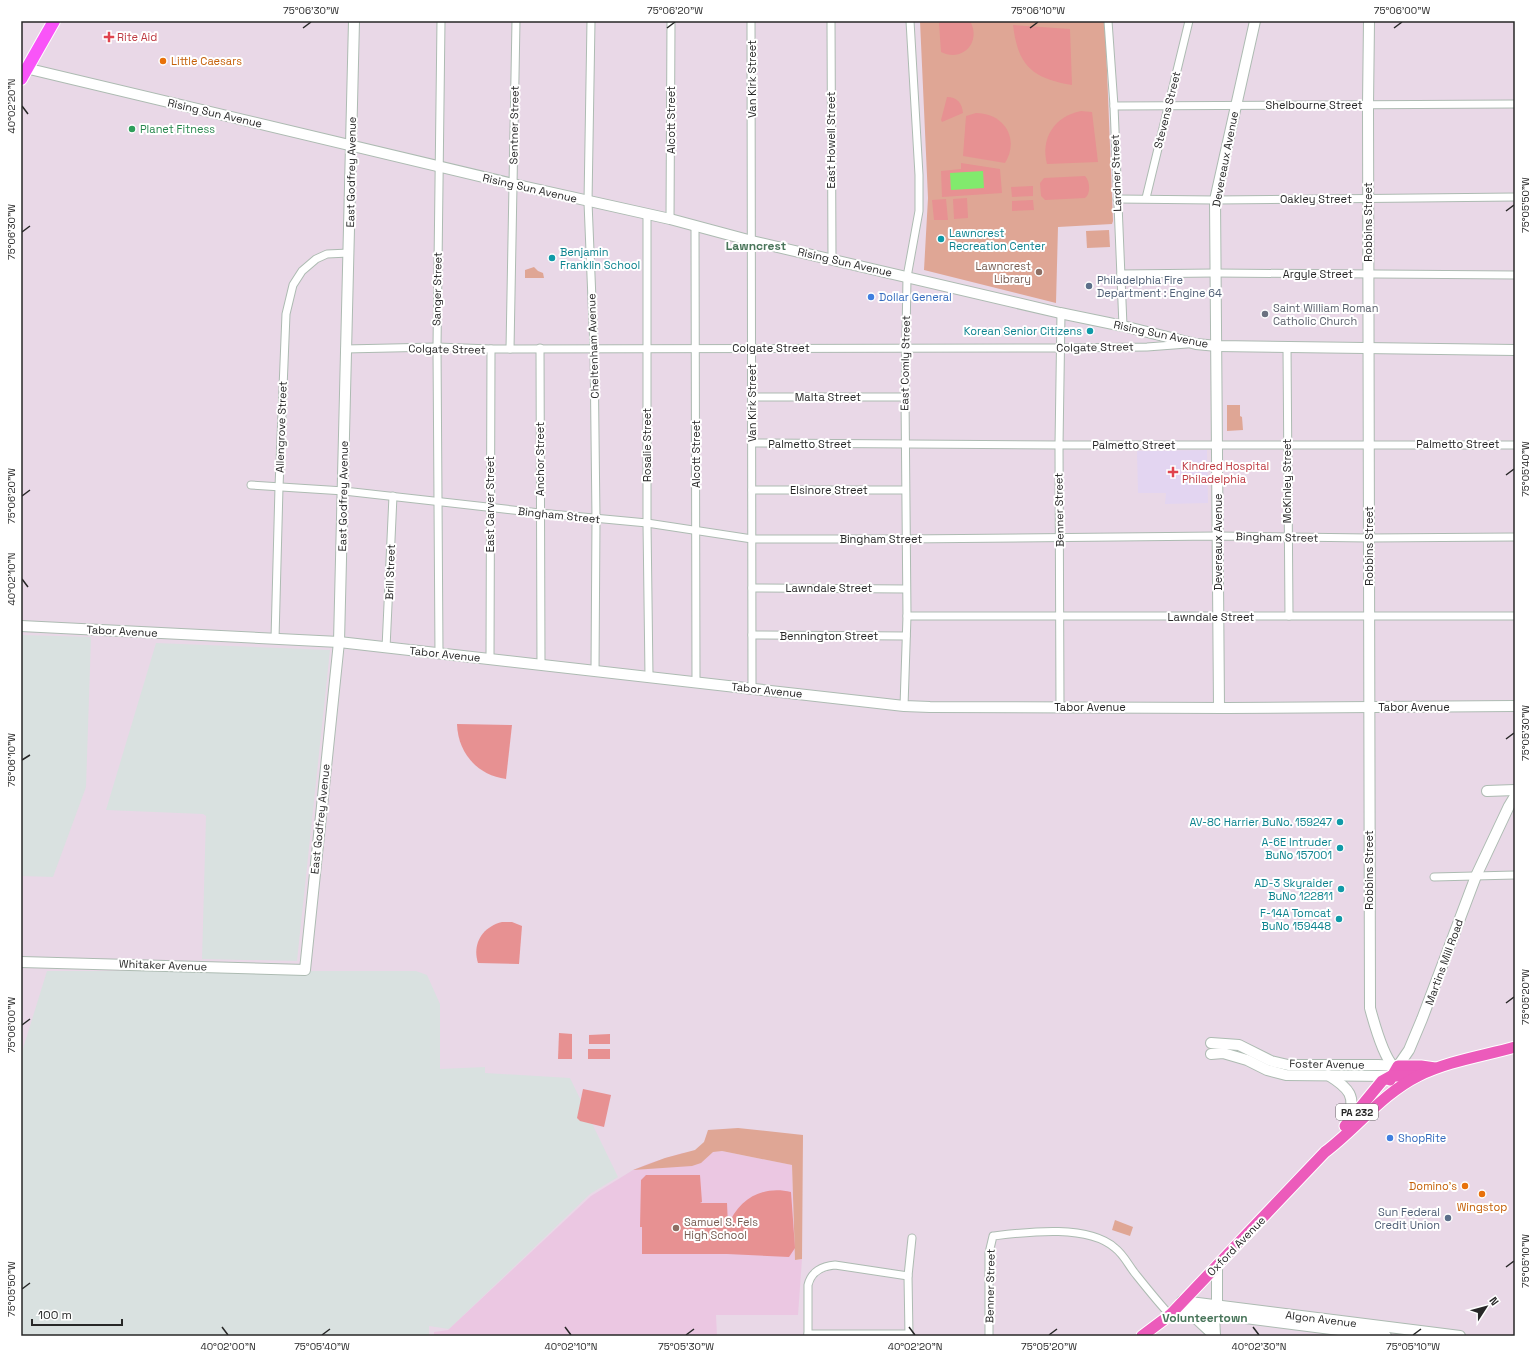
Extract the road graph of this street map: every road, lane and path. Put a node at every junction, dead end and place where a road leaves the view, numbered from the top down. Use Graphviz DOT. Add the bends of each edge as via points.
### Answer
graph roads {
  1 [pos="54,21"];
  2 [pos="354,21"];
  3 [pos="441,21"];
  4 [pos="516,21"];
  5 [pos="591,21"];
  6 [pos="671,21"];
  7 [pos="752,21"];
  8 [pos="830,21"];
  9 [pos="910,21"];
  10 [pos="1108,21"];
  11 [pos="1188,21"];
  12 [pos="1255,21"];
  13 [pos="1369,21"];
  14 [pos="23,72"];
  15 [pos="1515,104"];
  16 [pos="1368,105"];
  17 [pos="1114,106"];
  18 [pos="1168,106"];
  19 [pos="1235,106"];
  20 [pos="352,145"];
  21 [pos="438,166"];
  22 [pos="513,184"];
  23 [pos="1515,197"];
  24 [pos="1117,198"];
  25 [pos="1146,198"];
  26 [pos="1368,199"];
  27 [pos="1214,200"];
  28 [pos="588,202"];
  29 [pos="647,214"];
  30 [pos="670,219"];
  31 [pos="696,226"];
  32 [pos="752,241"];
  33 [pos="349,253"];
  34 [pos="832,258"];
  35 [pos="1215,273"];
  36 [pos="1121,274"];
  37 [pos="1369,274"];
  38 [pos="1515,275"];
  39 [pos="907,277"];
  40 [pos="1061,313"];
  41 [pos="1123,326"];
  42 [pos="1196,344"];
  43 [pos="1217,346"];
  44 [pos="437,347"];
  45 [pos="1287,347"];
  46 [pos="540,348"];
  47 [pos="696,348"];
  48 [pos="752,348"];
  49 [pos="905,348"];
  50 [pos="1060,348"];
  51 [pos="1368,348"];
  52 [pos="345,349"];
  53 [pos="491,349"];
  54 [pos="510,349"];
  55 [pos="594,349"];
  56 [pos="647,349"];
  57 [pos="1515,350"];
  58 [pos="752,397"];
  59 [pos="905,397"];
  60 [pos="752,443"];
  61 [pos="905,444"];
  62 [pos="1218,444"];
  63 [pos="1287,444"];
  64 [pos="1369,444"];
  65 [pos="1515,444"];
  66 [pos="1059,445"];
  67 [pos="251,485"];
  68 [pos="279,487"];
  69 [pos="752,490"];
  70 [pos="905,490"];
  71 [pos="344,491"];
  72 [pos="393,496"];
  73 [pos="438,502"];
  74 [pos="490,507"];
  75 [pos="540,513"];
  76 [pos="596,519"];
  77 [pos="647,523"];
  78 [pos="696,530"];
  79 [pos="1218,536"];
  80 [pos="1515,537"];
  81 [pos="1060,538"];
  82 [pos="1288,538"];
  83 [pos="1369,538"];
  84 [pos="752,539"];
  85 [pos="905,539"];
  86 [pos="752,588"];
  87 [pos="906,589"];
  88 [pos="906,616"];
  89 [pos="1218,616"];
  90 [pos="1288,616"];
  91 [pos="1370,616"];
  92 [pos="1515,616"];
  93 [pos="1060,617"];
  94 [pos="21,626"];
  95 [pos="752,635"];
  96 [pos="906,636"];
  97 [pos="275,639"];
  98 [pos="339,642"];
  99 [pos="386,648"];
  100 [pos="439,653"];
  101 [pos="490,659"];
  102 [pos="541,665"];
  103 [pos="595,671"];
  104 [pos="649,676"];
  105 [pos="696,682"];
  106 [pos="752,688"];
  107 [pos="904,706"];
  108 [pos="1515,706"];
  109 [pos="1370,707"];
  110 [pos="1060,708"];
  111 [pos="1219,708"];
  112 [pos="1515,790"];
  113 [pos="1487,791"];
  114 [pos="1515,796"];
  115 [pos="1515,875"];
  116 [pos="1476,876"];
  117 [pos="1434,877"];
  118 [pos="21,962"];
  119 [pos="305,970"];
  120 [pos="1515,1047"];
  121 [pos="1435,1068"];
  122 [pos="1394,1069"];
  123 [pos="1328,1075"];
  124 [pos="1418,1076"];
  125 [pos="1361,1119"];
  126 [pos="1348,1123"];
  127 [pos="1325,1152"];
  128 [pos="912,1238"];
  129 [pos="1217,1266"];
  130 [pos="908,1276"];
  131 [pos="1179,1309"];
  132 [pos="1216,1310"];
  133 [pos="1369,1332"];
  134 [pos="808,1335"];
  135 [pos="909,1335"];
  136 [pos="989,1336"];
  137 [pos="1142,1336"];
  138 [pos="1214,1336"];
  139 [pos="1386,1336"];
  140 [pos="1460,1336"];
  1 -- 14 [label="highway"];
  2 -- 20 [label="street, East Godfrey Avenue"];
  3 -- 21 [label="street, Sanger Street"];
  4 -- 22 [label="street, Sentner Street"];
  5 -- 28 [label="street, Cheltenham Avenue"];
  6 -- 30 [label="street, Alcott Street"];
  7 -- 32 [label="street, Van Kirk Street"];
  8 -- 34 [label="street, East Howell Street"];
  9 -- 39 [label="street, East Comly Street" via="919,211"];
  10 -- 17 [label="street, Lardner Street"];
  11 -- 18 [label="street, Stevens Street"];
  12 -- 19 [label="street, Devereaux Avenue"];
  13 -- 16 [label="street, Robbins Street"];
  14 -- 20 [label="street, Rising Sun Avenue"];
  15 -- 16 [label="street, Shelbourne Street"];
  16 -- 19 [label="street, Shelbourne Street"];
  16 -- 26 [label="street, Robbins Street"];
  17 -- 18 [label="street, Shelbourne Street"];
  17 -- 24 [label="street, Lardner Street"];
  18 -- 19 [label="street, Shelbourne Street"];
  18 -- 25 [label="street, Stevens Street"];
  19 -- 27 [label="street, Devereaux Avenue"];
  20 -- 21 [label="street, Rising Sun Avenue"];
  20 -- 33 [label="street, East Godfrey Avenue"];
  21 -- 22 [label="street, Rising Sun Avenue"];
  21 -- 44 [label="street, Sanger Street"];
  22 -- 28 [label="street, Rising Sun Avenue"];
  22 -- 54 [label="street, Sentner Street"];
  23 -- 26 [label="street, Oakley Street"];
  24 -- 25 [label="street, Oakley Street"];
  24 -- 36 [label="street, Lardner Street"];
  25 -- 27 [label="street, Oakley Street"];
  26 -- 27 [label="street, Oakley Street"];
  26 -- 37 [label="street, Robbins Street"];
  27 -- 35 [label="street, Devereaux Avenue"];
  28 -- 29 [label="street, Rising Sun Avenue"];
  28 -- 55 [label="street, Cheltenham Avenue"];
  29 -- 30 [label="street, Rising Sun Avenue"];
  29 -- 56 [label="street, Rosalie Street"];
  30 -- 31 [label="street, Rising Sun Avenue"];
  31 -- 32 [label="street, Rising Sun Avenue"];
  31 -- 47 [label="street, Alcott Street"];
  32 -- 34 [label="street, Rising Sun Avenue"];
  32 -- 48 [label="street, Van Kirk Street"];
  33 -- 52 [label="street, East Godfrey Avenue"];
  33 -- 68 [label="street, Allengrove Street" via="327,254 316,259 302,271 293,285 286,314"];
  34 -- 39 [label="street, Rising Sun Avenue"];
  35 -- 36 [label="street, Argyle Street"];
  35 -- 37 [label="street, Argyle Street"];
  35 -- 43 [label="street, Devereaux Avenue"];
  36 -- 41 [label="street, Lardner Street"];
  37 -- 38 [label="street, Argyle Street"];
  37 -- 51 [label="street, Robbins Street"];
  39 -- 40 [label="street, Rising Sun Avenue"];
  39 -- 49 [label="street, East Comly Street"];
  40 -- 41 [label="street, Rising Sun Avenue"];
  40 -- 50 [label="street, Benner Street"];
  41 -- 42 [label="street, Rising Sun Avenue"];
  42 -- 43 [label="street, Rising Sun Avenue"];
  42 -- 50 [label="street, Colgate Street"];
  43 -- 45 [label="street, Rising Sun Avenue"];
  43 -- 62 [label="street, Devereaux Avenue"];
  44 -- 52 [label="street, Colgate Street"];
  44 -- 53 [label="street, Colgate Street"];
  44 -- 73 [label="street, Sanger Street"];
  45 -- 51 [label="street, Rising Sun Avenue"];
  45 -- 63 [label="street, McKinley Street"];
  46 -- 54 [label="street, Colgate Street"];
  46 -- 55 [label="street, Colgate Street"];
  46 -- 75 [label="street, Anchor Street"];
  47 -- 48 [label="street, Colgate Street"];
  47 -- 56 [label="street, Colgate Street"];
  47 -- 78 [label="street, Alcott Street"];
  48 -- 49 [label="street, Colgate Street"];
  48 -- 58 [label="street, Van Kirk Street"];
  49 -- 50 [label="street, Colgate Street"];
  49 -- 59 [label="street, East Comly Street"];
  50 -- 66 [label="street, Benner Street"];
  51 -- 57 [label="street, Rising Sun Avenue"];
  51 -- 64 [label="street, Robbins Street"];
  52 -- 71 [label="street, East Godfrey Avenue"];
  53 -- 54 [label="street, Colgate Street"];
  53 -- 74 [label="street, East Carver Street"];
  55 -- 56 [label="street, Colgate Street"];
  55 -- 76 [label="street, Cheltenham Avenue"];
  56 -- 77 [label="street, Rosalie Street"];
  58 -- 59 [label="street, Malta Street"];
  58 -- 60 [label="street, Van Kirk Street"];
  59 -- 61 [label="street, East Comly Street"];
  60 -- 61 [label="street, Palmetto Street"];
  60 -- 69 [label="street, Van Kirk Street"];
  61 -- 66 [label="street, Palmetto Street"];
  61 -- 70 [label="street, East Comly Street"];
  62 -- 63 [label="street, Palmetto Street"];
  62 -- 66 [label="street, Palmetto Street"];
  62 -- 79 [label="street, Devereaux Avenue"];
  63 -- 64 [label="street, Palmetto Street"];
  63 -- 82 [label="street, McKinley Street"];
  64 -- 65 [label="street, Palmetto Street"];
  64 -- 83 [label="street, Robbins Street"];
  66 -- 81 [label="street, Benner Street"];
  67 -- 68 [label="street, Bingham Street"];
  68 -- 71 [label="street, Bingham Street"];
  68 -- 97 [label="street, Allengrove Street"];
  69 -- 70 [label="street, Elsinore Street"];
  69 -- 84 [label="street, Van Kirk Street"];
  70 -- 85 [label="street, East Comly Street"];
  71 -- 72 [label="street, Bingham Street"];
  71 -- 98 [label="street, East Godfrey Avenue"];
  72 -- 73 [label="street, Bingham Street"];
  72 -- 99 [label="street, Brill Street"];
  73 -- 74 [label="street, Bingham Street"];
  73 -- 100 [label="street, Sanger Street"];
  74 -- 75 [label="street, Bingham Street"];
  74 -- 101 [label="street, East Carver Street"];
  75 -- 76 [label="street, Bingham Street"];
  75 -- 102 [label="street, Anchor Street"];
  76 -- 77 [label="street, Bingham Street"];
  76 -- 103 [label="street, Cheltenham Avenue"];
  77 -- 78 [label="street, Bingham Street"];
  77 -- 104 [label="street, Rosalie Street"];
  78 -- 84 [label="street, Bingham Street"];
  78 -- 105 [label="street, Alcott Street"];
  79 -- 81 [label="street, Bingham Street"];
  79 -- 82 [label="street, Bingham Street"];
  79 -- 89 [label="street, Devereaux Avenue"];
  80 -- 83 [label="street, Bingham Street"];
  81 -- 85 [label="street, Bingham Street"];
  81 -- 93 [label="street, Benner Street"];
  82 -- 83 [label="street, Bingham Street"];
  82 -- 90 [label="street, McKinley Street"];
  83 -- 91 [label="street, Robbins Street"];
  84 -- 85 [label="street, Bingham Street"];
  84 -- 86 [label="street, Van Kirk Street"];
  85 -- 87 [label="street, East Comly Street"];
  86 -- 87 [label="street, Lawndale Street"];
  86 -- 95 [label="street, Van Kirk Street"];
  87 -- 88 [label="street, East Comly Street"];
  88 -- 93 [label="street, Lawndale Street"];
  88 -- 96 [label="street, East Comly Street"];
  89 -- 90 [label="street, Lawndale Street"];
  89 -- 93 [label="street, Lawndale Street"];
  89 -- 111 [label="street, Devereaux Avenue"];
  90 -- 91 [label="street, Lawndale Street"];
  91 -- 92 [label="street, Lawndale Street"];
  91 -- 109 [label="street, Robbins Street"];
  93 -- 110 [label="street, Benner Street"];
  94 -- 97 [label="street, Tabor Avenue"];
  95 -- 96 [label="street, Bennington Street"];
  95 -- 106 [label="street, Van Kirk Street"];
  96 -- 107 [label="street, East Comly Street"];
  97 -- 98 [label="street, Tabor Avenue"];
  98 -- 99 [label="street, Tabor Avenue"];
  98 -- 119 [label="street, East Godfrey Avenue"];
  99 -- 100 [label="street, Tabor Avenue"];
  100 -- 101 [label="street, Tabor Avenue"];
  101 -- 102 [label="street, Tabor Avenue"];
  102 -- 103 [label="street, Tabor Avenue"];
  103 -- 104 [label="street, Tabor Avenue"];
  104 -- 105 [label="street, Tabor Avenue"];
  105 -- 106 [label="street, Tabor Avenue"];
  106 -- 107 [label="street, Tabor Avenue"];
  107 -- 110 [label="street, Tabor Avenue"];
  108 -- 109 [label="street, Tabor Avenue"];
  109 -- 111 [label="street, Tabor Avenue"];
  109 -- 122 [label="street, Robbins Street" via="1370,1008 1375,1029"];
  110 -- 111 [label="street, Tabor Avenue"];
  112 -- 113 [label="street"];
  114 -- 116 [label="street, Martins Mill Road"];
  115 -- 116 [label="street"];
  116 -- 117 [label="street"];
  116 -- 122 [label="street, Martins Mill Road" via="1409,1050"];
  118 -- 119 [label="street, Whitaker Avenue"];
  120 -- 121 [label="main road, Oxford Avenue / PA 232"];
  121 -- 122 [label="main road, Oxford Avenue / PA 232" via="1421,1066"];
  121 -- 124 [label="main road, Oxford Avenue / PA 232"];
  122 -- 123 [label="street, Foster Avenue"];
  122 -- 123 [label="street, Foster Avenue" via="1378,1065 1288,1065 1271,1061 1239,1045 1211,1048 1286,1075"];
  122 -- 124 [label="main road, Oxford Avenue"];
  122 -- 125 [label="main road, Martins Mill Road" via="1388,1086"];
  122 -- 126 [label="main road, Oxford Avenue / PA 232"];
  123 -- 126 [label="street" via="1350,1094 1352,1104"];
  124 -- 125 [label="main road, Oxford Avenue / PA 232"];
  125 -- 127 [label="main road, Oxford Avenue / PA 232"];
  126 -- 127 [label="main road, Oxford Avenue / PA 232" via="1333,1138"];
  127 -- 129 [label="main road, Oxford Avenue / PA 232"];
  128 -- 130 [label="street"];
  129 -- 131 [label="main road, Oxford Avenue / PA 232"];
  129 -- 132 [label="street"];
  130 -- 134 [label="street" via="835,1265 819,1269 812,1275 808,1285"];
  130 -- 135 [label="street"];
  131 -- 132 [label="street, Algon Avenue"];
  131 -- 136 [label="street, Benner Street" via="1149,1291 1116,1248 1094,1236 1062,1232 993,1236 989,1254"];
  131 -- 137 [label="main road, Oxford Avenue / PA 232"];
  131 -- 138 [label="street"];
  132 -- 133 [label="street, Algon Avenue"];
  132 -- 138 [label="street"];
  133 -- 139 [label="street, Algon Avenue"];
  133 -- 140 [label="street, Algon Avenue"];
  134 -- 135 [label="street"];
}
